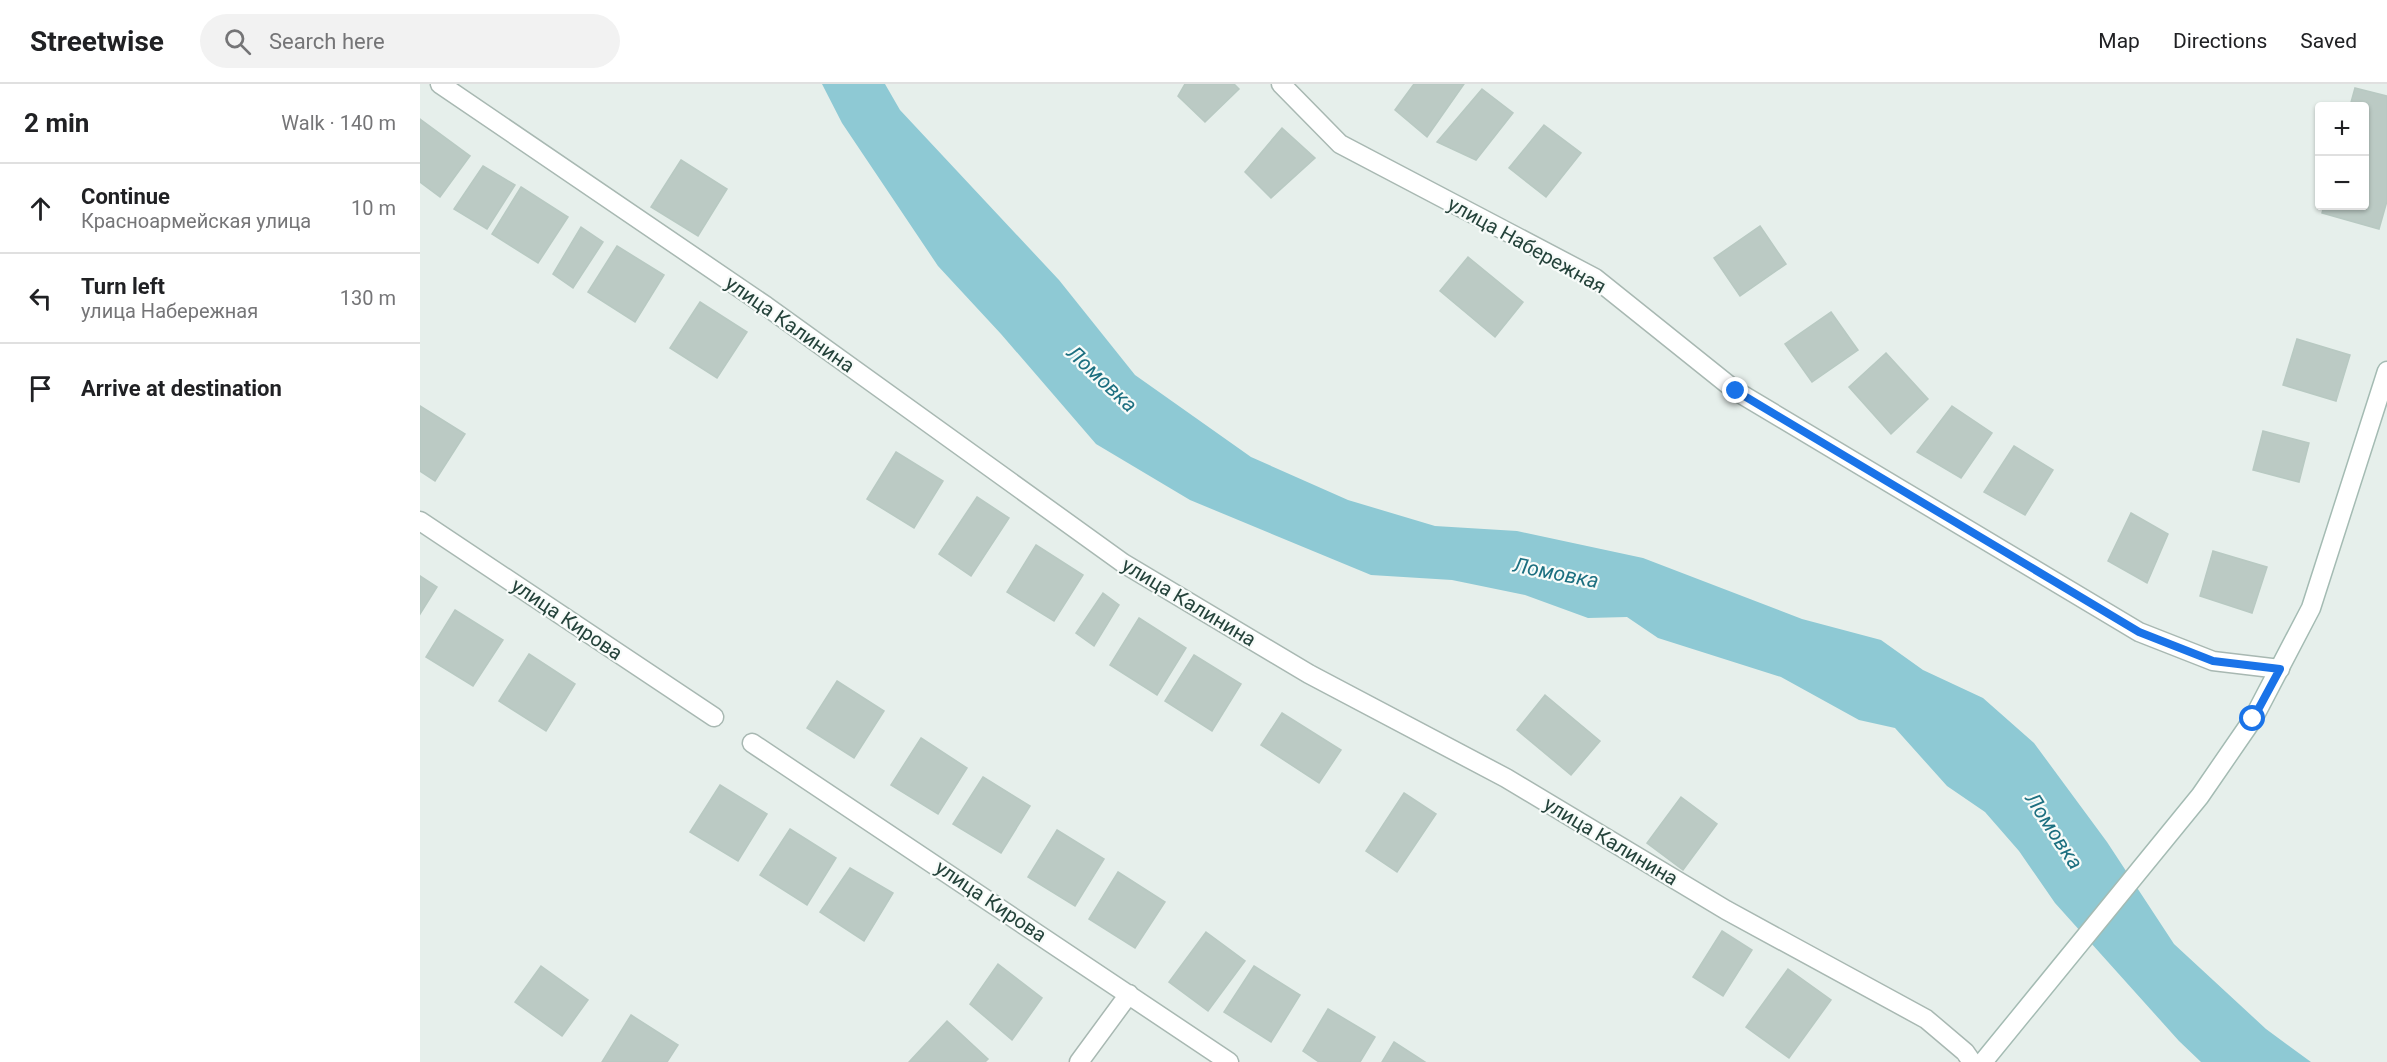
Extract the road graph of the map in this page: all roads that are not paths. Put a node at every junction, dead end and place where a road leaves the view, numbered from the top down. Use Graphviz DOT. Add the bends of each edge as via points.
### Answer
graph roads {
  1 [pos="440,84"];
  2 [pos="1281,84"];
  3 [pos="2387,371"];
  4 [pos="420,521"];
  5 [pos="2280,669"];
  6 [pos="714,717"];
  7 [pos="752,743"];
  8 [pos="1129,994"];
  9 [pos="1079,1062"];
  10 [pos="1229,1062"];
  11 [pos="1972,1062"];
  12 [pos="1983,1062"];
  1 -- 11 [label="street, улица Калинина" via="766,306 1123,563 1309,674 1506,778 1726,910 1926,1019"];
  2 -- 5 [label="street, улица Набережная" via="1340,144 1595,278 1736,391 2139,632 2213,661"];
  3 -- 5 [label="street" via="2311,608"];
  4 -- 6 [label="street, улица Кирова"];
  5 -- 12 [label="street" via="2253,719 2200,796"];
  7 -- 8 [label="street, улица Кирова"];
  8 -- 9 [label="street"];
  8 -- 10 [label="street, улица Кирова"];
}
